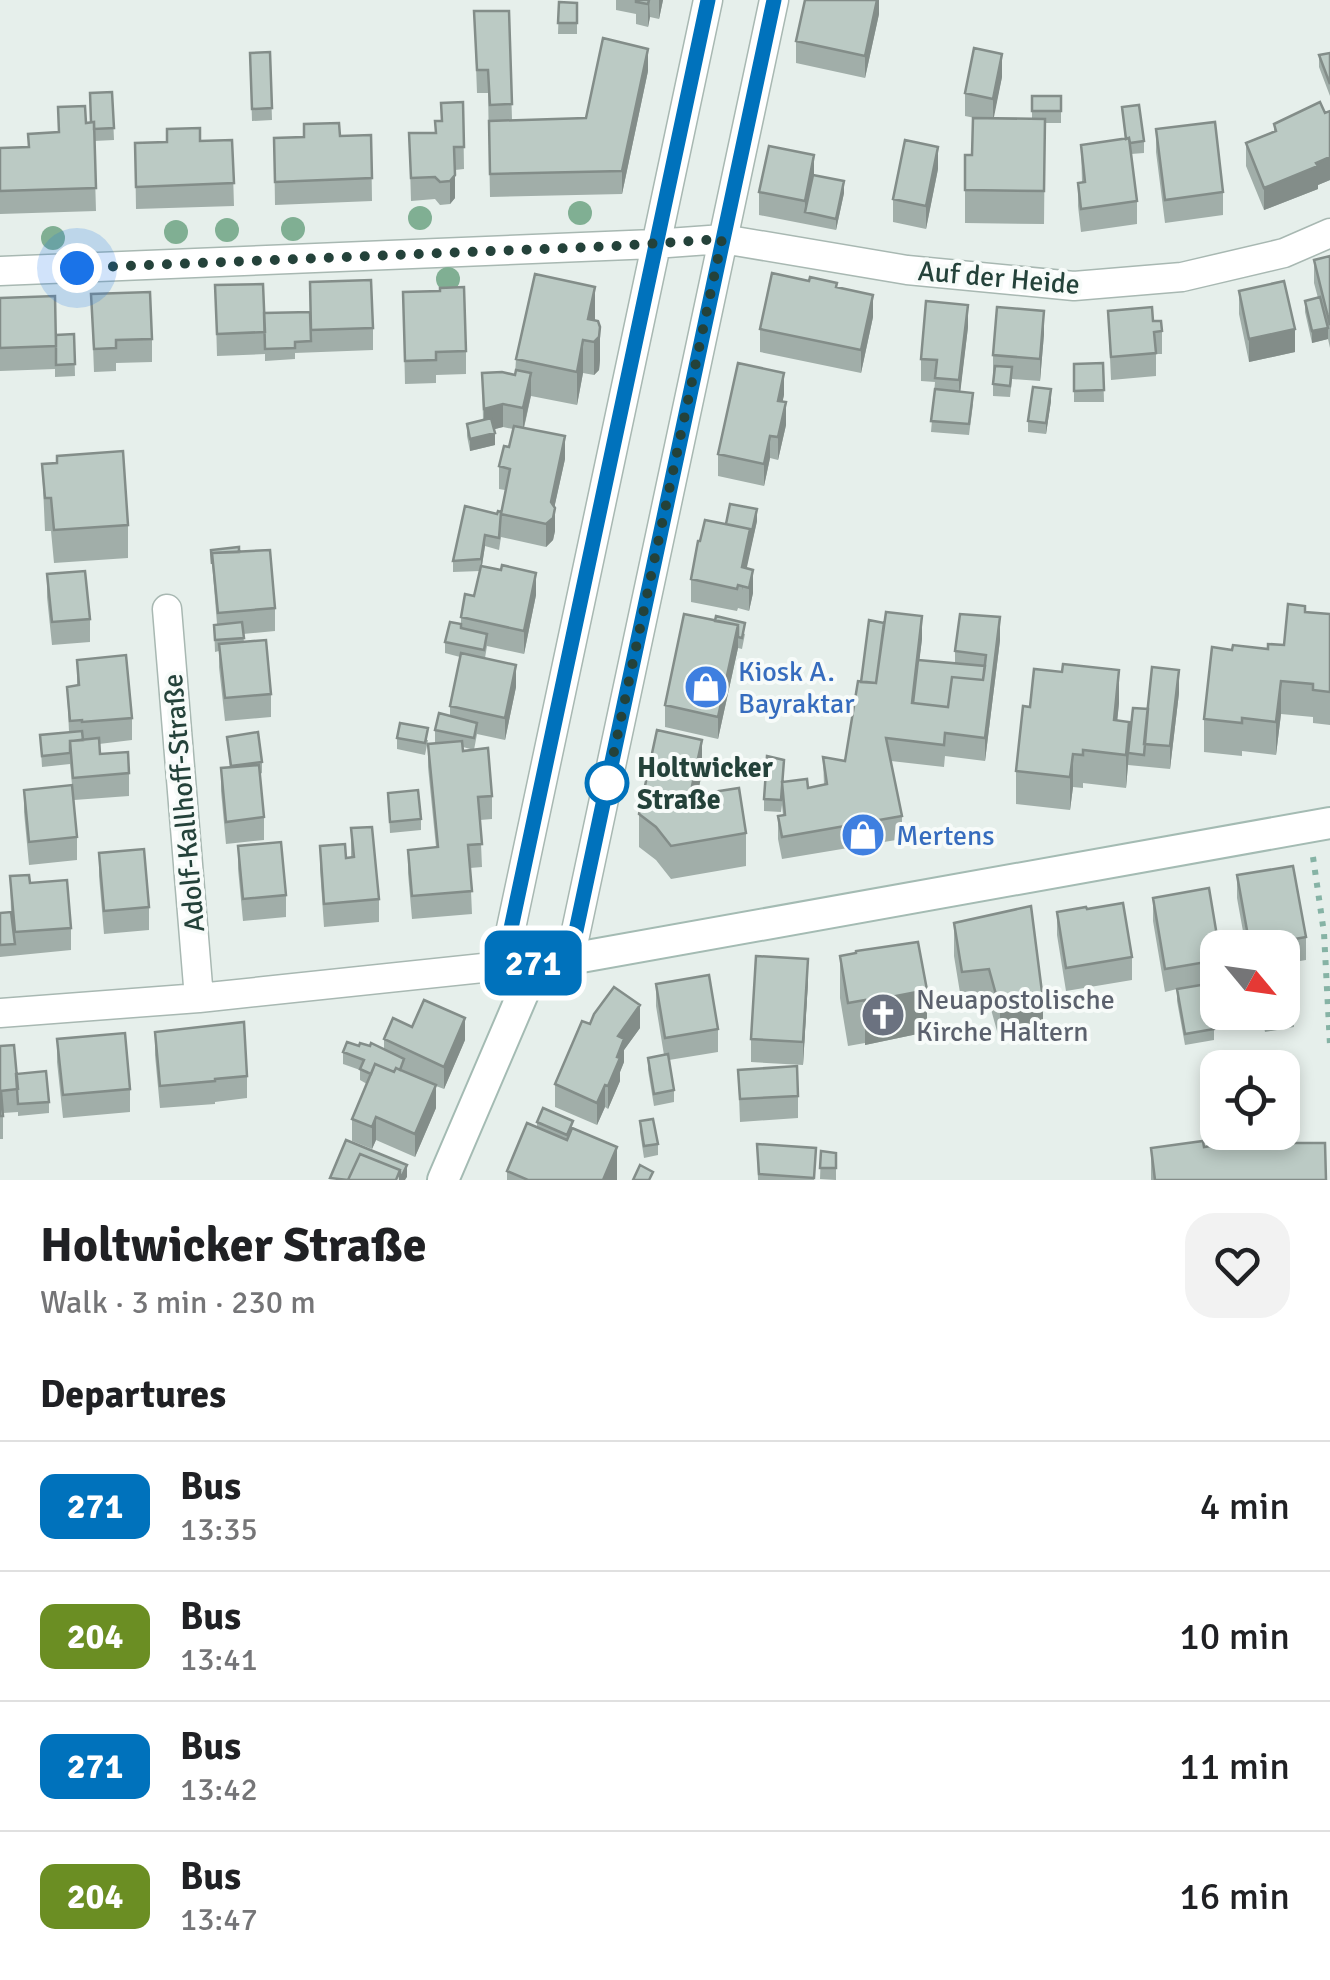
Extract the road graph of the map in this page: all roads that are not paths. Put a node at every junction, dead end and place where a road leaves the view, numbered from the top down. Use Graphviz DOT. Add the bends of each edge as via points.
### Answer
graph roads {
  1 [pos="708,0"];
  2 [pos="774,0"];
  3 [pos="1330,233"];
  4 [pos="722,239"];
  5 [pos="654,244"];
  6 [pos="0,271"];
  7 [pos="167,609"];
  8 [pos="1319,825"];
  9 [pos="570,959"];
  10 [pos="536,963"];
  11 [pos="503,966"];
  12 [pos="199,998"];
  13 [pos="0,1013"];
  14 [pos="443,1180"];
  1 -- 5 [label="street"];
  2 -- 4 [label="street"];
  3 -- 4 [label="street, Auf der Heide" via="1284,253 1182,277 1074,286 908,270"];
  4 -- 5 [label="street, Auf der Heide"];
  4 -- 9 [label="street"];
  5 -- 6 [label="street, Auf der Heide"];
  5 -- 11 [label="street"];
  7 -- 12 [label="street, Adolf-Kallhoff-Straße"];
  8 -- 9 [label="street"];
  9 -- 10 [label="street"];
  10 -- 11 [label="street"];
  10 -- 14 [label="street"];
  11 -- 12 [label="street"];
  12 -- 13 [label="street"];
}
